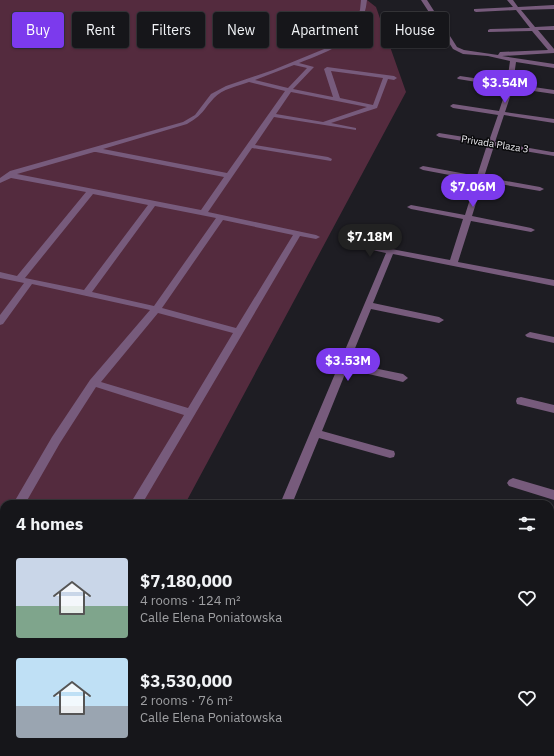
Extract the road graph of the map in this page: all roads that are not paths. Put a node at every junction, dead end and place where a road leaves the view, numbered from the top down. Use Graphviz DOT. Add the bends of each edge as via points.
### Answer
graph roads {
  1 [pos="364,0"];
  2 [pos="424,0"];
  3 [pos="510,0"];
  4 [pos="554,7"];
  5 [pos="516,8"];
  6 [pos="476,10"];
  7 [pos="554,28"];
  8 [pos="533,29"];
  9 [pos="490,31"];
  10 [pos="553,51"];
  11 [pos="488,54"];
  12 [pos="513,60"];
  13 [pos="295,64"];
  14 [pos="554,66"];
  15 [pos="319,68"];
  16 [pos="386,77"];
  17 [pos="394,78"];
  18 [pos="460,78"];
  19 [pos="249,80"];
  20 [pos="510,86"];
  21 [pos="289,90"];
  22 [pos="554,92"];
  23 [pos="336,98"];
  24 [pos="453,106"];
  25 [pos="375,107"];
  26 [pos="501,113"];
  27 [pos="272,115"];
  28 [pos="554,121"];
  29 [pos="322,124"];
  30 [pos="354,129"];
  31 [pos="438,135"];
  32 [pos="491,143"];
  33 [pos="250,146"];
  34 [pos="93,150"];
  35 [pos="552,154"];
  36 [pos="328,159"];
  37 [pos="423,168"];
  38 [pos="9,175"];
  39 [pos="229,176"];
  40 [pos="480,178"];
  41 [pos="0,181"];
  42 [pos="540,189"];
  43 [pos="91,191"];
  44 [pos="153,203"];
  45 [pos="411,208"];
  46 [pos="203,213"];
  47 [pos="221,217"];
  48 [pos="466,217"];
  49 [pos="531,230"];
  50 [pos="298,233"];
  51 [pos="316,237"];
  52 [pos="354,244"];
  53 [pos="390,252"];
  54 [pos="453,263"];
  55 [pos="0,275"];
  56 [pos="19,279"];
  57 [pos="30,281"];
  58 [pos="554,283"];
  59 [pos="86,293"];
  60 [pos="368,305"];
  61 [pos="156,309"];
  62 [pos="439,320"];
  63 [pos="0,322"];
  64 [pos="239,332"];
  65 [pos="530,335"];
  66 [pos="554,340"];
  67 [pos="344,365"];
  68 [pos="403,378"];
  69 [pos="94,383"];
  70 [pos="520,401"];
  71 [pos="554,409"];
  72 [pos="190,413"];
  73 [pos="316,433"];
  74 [pos="390,454"];
  75 [pos="513,483"];
  76 [pos="554,495"];
  77 [pos="21,500"];
  78 [pos="138,500"];
  79 [pos="288,500"];
  1 -- 13 [label="street" via="363,10 350,35 331,48"];
  2 -- 11 [label="street" via="455,48 463,52"];
  3 -- 5 [label="street"];
  4 -- 5 [label="street"];
  5 -- 6 [label="street"];
  5 -- 8 [label="street"];
  7 -- 8 [label="street"];
  8 -- 9 [label="street"];
  8 -- 10 [label="street"];
  10 -- 11 [label="street"];
  11 -- 12 [label="street"];
  12 -- 14 [label="street"];
  12 -- 20 [label="street"];
  13 -- 15 [label="street"];
  13 -- 19 [label="street"];
  15 -- 16 [label="street"];
  15 -- 21 [label="street"];
  15 -- 23 [label="street"];
  16 -- 17 [label="street"];
  16 -- 25 [label="street"];
  18 -- 20 [label="street"];
  19 -- 21 [label="street"];
  19 -- 34 [label="street" via="214,95 196,116 185,123"];
  20 -- 22 [label="street"];
  20 -- 26 [label="street"];
  21 -- 23 [label="street"];
  21 -- 27 [label="street"];
  23 -- 25 [label="street"];
  24 -- 26 [label="street"];
  25 -- 29 [label="street"];
  26 -- 28 [label="street"];
  26 -- 32 [label="street"];
  27 -- 29 [label="street"];
  27 -- 33 [label="street"];
  29 -- 30 [label="street"];
  31 -- 32 [label="street, Privada Plaza 3"];
  32 -- 35 [label="street, Privada Plaza 3"];
  32 -- 40 [label="street"];
  33 -- 36 [label="street"];
  33 -- 39 [label="street"];
  34 -- 38 [label="street"];
  34 -- 39 [label="street"];
  37 -- 40 [label="street"];
  38 -- 41 [label="street"];
  38 -- 43 [label="street"];
  39 -- 46 [label="street"];
  40 -- 42 [label="street"];
  40 -- 48 [label="street"];
  43 -- 44 [label="street"];
  43 -- 56 [label="street"];
  44 -- 46 [label="street"];
  44 -- 59 [label="street"];
  45 -- 48 [label="street"];
  46 -- 47 [label="street"];
  47 -- 50 [label="street"];
  47 -- 61 [label="street"];
  48 -- 49 [label="street"];
  48 -- 54 [label="street"];
  50 -- 51 [label="street"];
  50 -- 64 [label="street"];
  52 -- 53 [label="street"];
  53 -- 54 [label="street"];
  53 -- 60 [label="street"];
  54 -- 58 [label="street"];
  55 -- 56 [label="street"];
  56 -- 57 [label="street"];
  57 -- 59 [label="street"];
  57 -- 63 [label="street"];
  59 -- 61 [label="street"];
  60 -- 62 [label="street"];
  60 -- 67 [label="street"];
  61 -- 64 [label="street"];
  61 -- 69 [label="street"];
  64 -- 72 [label="street"];
  65 -- 66 [label="street"];
  67 -- 68 [label="street"];
  67 -- 73 [label="street"];
  69 -- 72 [label="street"];
  69 -- 77 [label="street" via="56,440"];
  70 -- 71 [label="street"];
  72 -- 78 [label="street"];
  73 -- 74 [label="street"];
  73 -- 79 [label="street"];
  75 -- 76 [label="street"];
}
